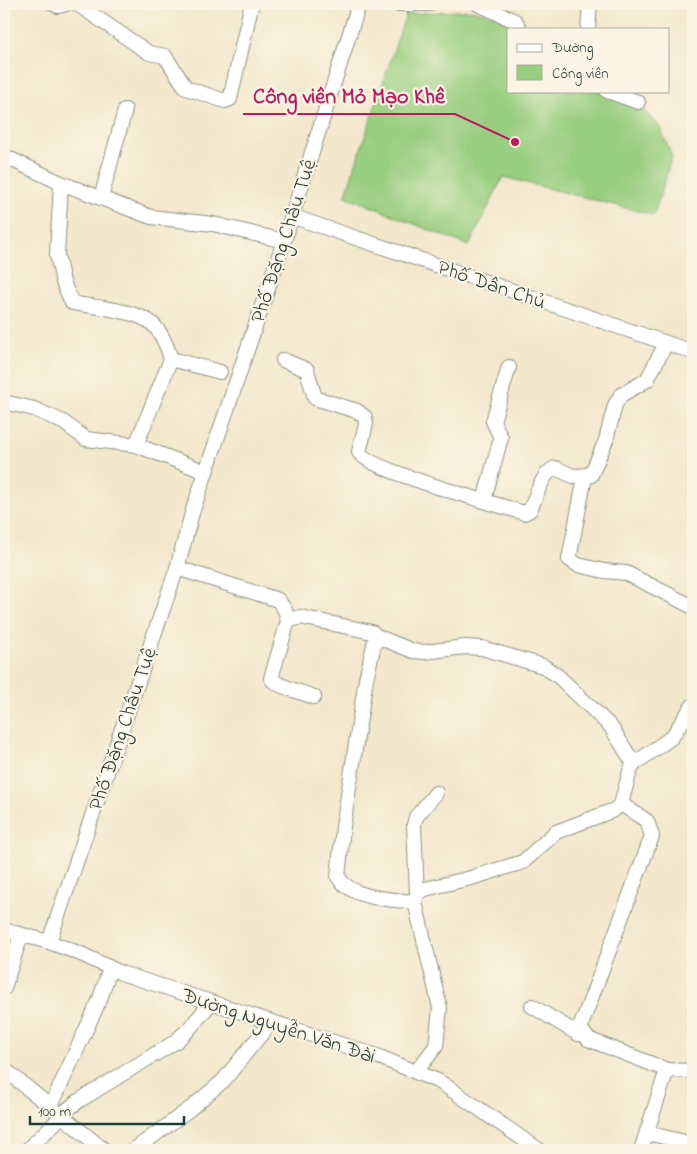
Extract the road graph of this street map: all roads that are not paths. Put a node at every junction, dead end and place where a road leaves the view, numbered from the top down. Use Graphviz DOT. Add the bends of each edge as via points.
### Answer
graph roads {
  1 [pos="54,4"];
  2 [pos="66,4"];
  3 [pos="78,4"];
  4 [pos="359,4"];
  5 [pos="403,4"];
  6 [pos="430,4"];
  7 [pos="478,4"];
  8 [pos="590,4"];
  9 [pos="251,7"];
  10 [pos="519,28"];
  11 [pos="588,28"];
  12 [pos="610,92"];
  13 [pos="638,102"];
  14 [pos="125,110"];
  15 [pos="4,156"];
  16 [pos="61,183"];
  17 [pos="101,198"];
  18 [pos="291,216"];
  19 [pos="284,241"];
  20 [pos="666,343"];
  21 [pos="693,352"];
  22 [pos="171,359"];
  23 [pos="282,360"];
  24 [pos="509,367"];
  25 [pos="220,372"];
  26 [pos="4,402"];
  27 [pos="136,445"];
  28 [pos="206,474"];
  29 [pos="585,477"];
  30 [pos="484,500"];
  31 [pos="177,568"];
  32 [pos="693,607"];
  33 [pos="288,621"];
  34 [pos="376,636"];
  35 [pos="314,697"];
  36 [pos="693,705"];
  37 [pos="634,764"];
  38 [pos="436,793"];
  39 [pos="622,804"];
  40 [pos="416,898"];
  41 [pos="4,930"];
  42 [pos="21,935"];
  43 [pos="49,942"];
  44 [pos="110,968"];
  45 [pos="4,988"];
  46 [pos="211,1003"];
  47 [pos="532,1006"];
  48 [pos="271,1022"];
  49 [pos="582,1034"];
  50 [pos="4,1069"];
  51 [pos="667,1070"];
  52 [pos="693,1071"];
  53 [pos="416,1072"];
  54 [pos="58,1112"];
  55 [pos="647,1133"];
  56 [pos="693,1144"];
  57 [pos="27,1150"];
  58 [pos="104,1150"];
  59 [pos="134,1150"];
  60 [pos="538,1150"];
  61 [pos="641,1150"];
  1 -- 2 [label="street"];
  3 -- 9 [label="street" via="150,53 165,56 186,88 225,100 230,99"];
  4 -- 18 [label="street, Phố Đặng Châu Tuệ"];
  5 -- 6 [label="street"];
  7 -- 10 [label="street" via="515,22"];
  8 -- 11 [label="street"];
  12 -- 13 [label="street"];
  14 -- 17 [label="street"];
  15 -- 16 [label="street"];
  16 -- 17 [label="street"];
  16 -- 22 [label="street" via="57,255 67,296 72,303 149,321 158,330"];
  17 -- 19 [label="street" via="151,217 221,225"];
  18 -- 19 [label="street, Phố Đặng Châu Tuệ"];
  18 -- 20 [label="street, Phố Dân Chủ"];
  19 -- 28 [label="street, Phố Đặng Châu Tuệ"];
  20 -- 21 [label="street, Phố Dân Chủ"];
  20 -- 29 [label="street" via="647,380 620,395 598,461 591,475"];
  22 -- 25 [label="street"];
  22 -- 27 [label="street"];
  23 -- 30 [label="street" via="307,370 315,398 365,416 360,452 367,461"];
  24 -- 30 [label="street" via="493,421 501,438"];
  26 -- 27 [label="street" via="34,409 63,422 86,439"];
  27 -- 28 [label="street"];
  28 -- 31 [label="street, Phố Đặng Châu Tuệ"];
  29 -- 30 [label="street" via="555,468 550,470 530,510 524,513"];
  29 -- 32 [label="street" via="569,559 578,565 604,571 626,572"];
  31 -- 33 [label="street" via="278,600"];
  31 -- 43 [label="street, Phố Đặng Châu Tuệ"];
  33 -- 34 [label="street" via="300,617 372,632"];
  33 -- 35 [label="street" via="270,678 275,684"];
  34 -- 37 [label="street" via="413,651 482,648 543,666 558,676 611,727"];
  34 -- 40 [label="street" via="366,679 338,877 344,886 356,892"];
  36 -- 37 [label="street" via="672,737"];
  37 -- 39 [label="street"];
  38 -- 40 [label="street" via="416,817 414,825"];
  39 -- 40 [label="street" via="556,832 523,862 425,889"];
  39 -- 49 [label="street" via="647,821 652,836 580,1028"];
  40 -- 53 [label="street" via="440,1008 436,1046"];
  41 -- 42 [label="street, Đường Nguyễn Văn Đài"];
  42 -- 43 [label="street, Đường Nguyễn Văn Đài"];
  42 -- 45 [label="street"];
  43 -- 44 [label="street, Đường Nguyễn Văn Đài"];
  44 -- 46 [label="street, Đường Nguyễn Văn Đài"];
  44 -- 54 [label="street"];
  46 -- 48 [label="street, Đường Nguyễn Văn Đài"];
  46 -- 54 [label="street" via="175,1042"];
  47 -- 49 [label="street"];
  48 -- 53 [label="street, Đường Nguyễn Văn Đài"];
  48 -- 59 [label="street" via="222,1081"];
  49 -- 51 [label="street"];
  50 -- 54 [label="street"];
  51 -- 52 [label="street"];
  51 -- 55 [label="street"];
  53 -- 60 [label="street, Đường Nguyễn Văn Đài" via="440,1082"];
  54 -- 57 [label="street"];
  54 -- 58 [label="street"];
  55 -- 56 [label="street"];
  55 -- 61 [label="street"];
}
